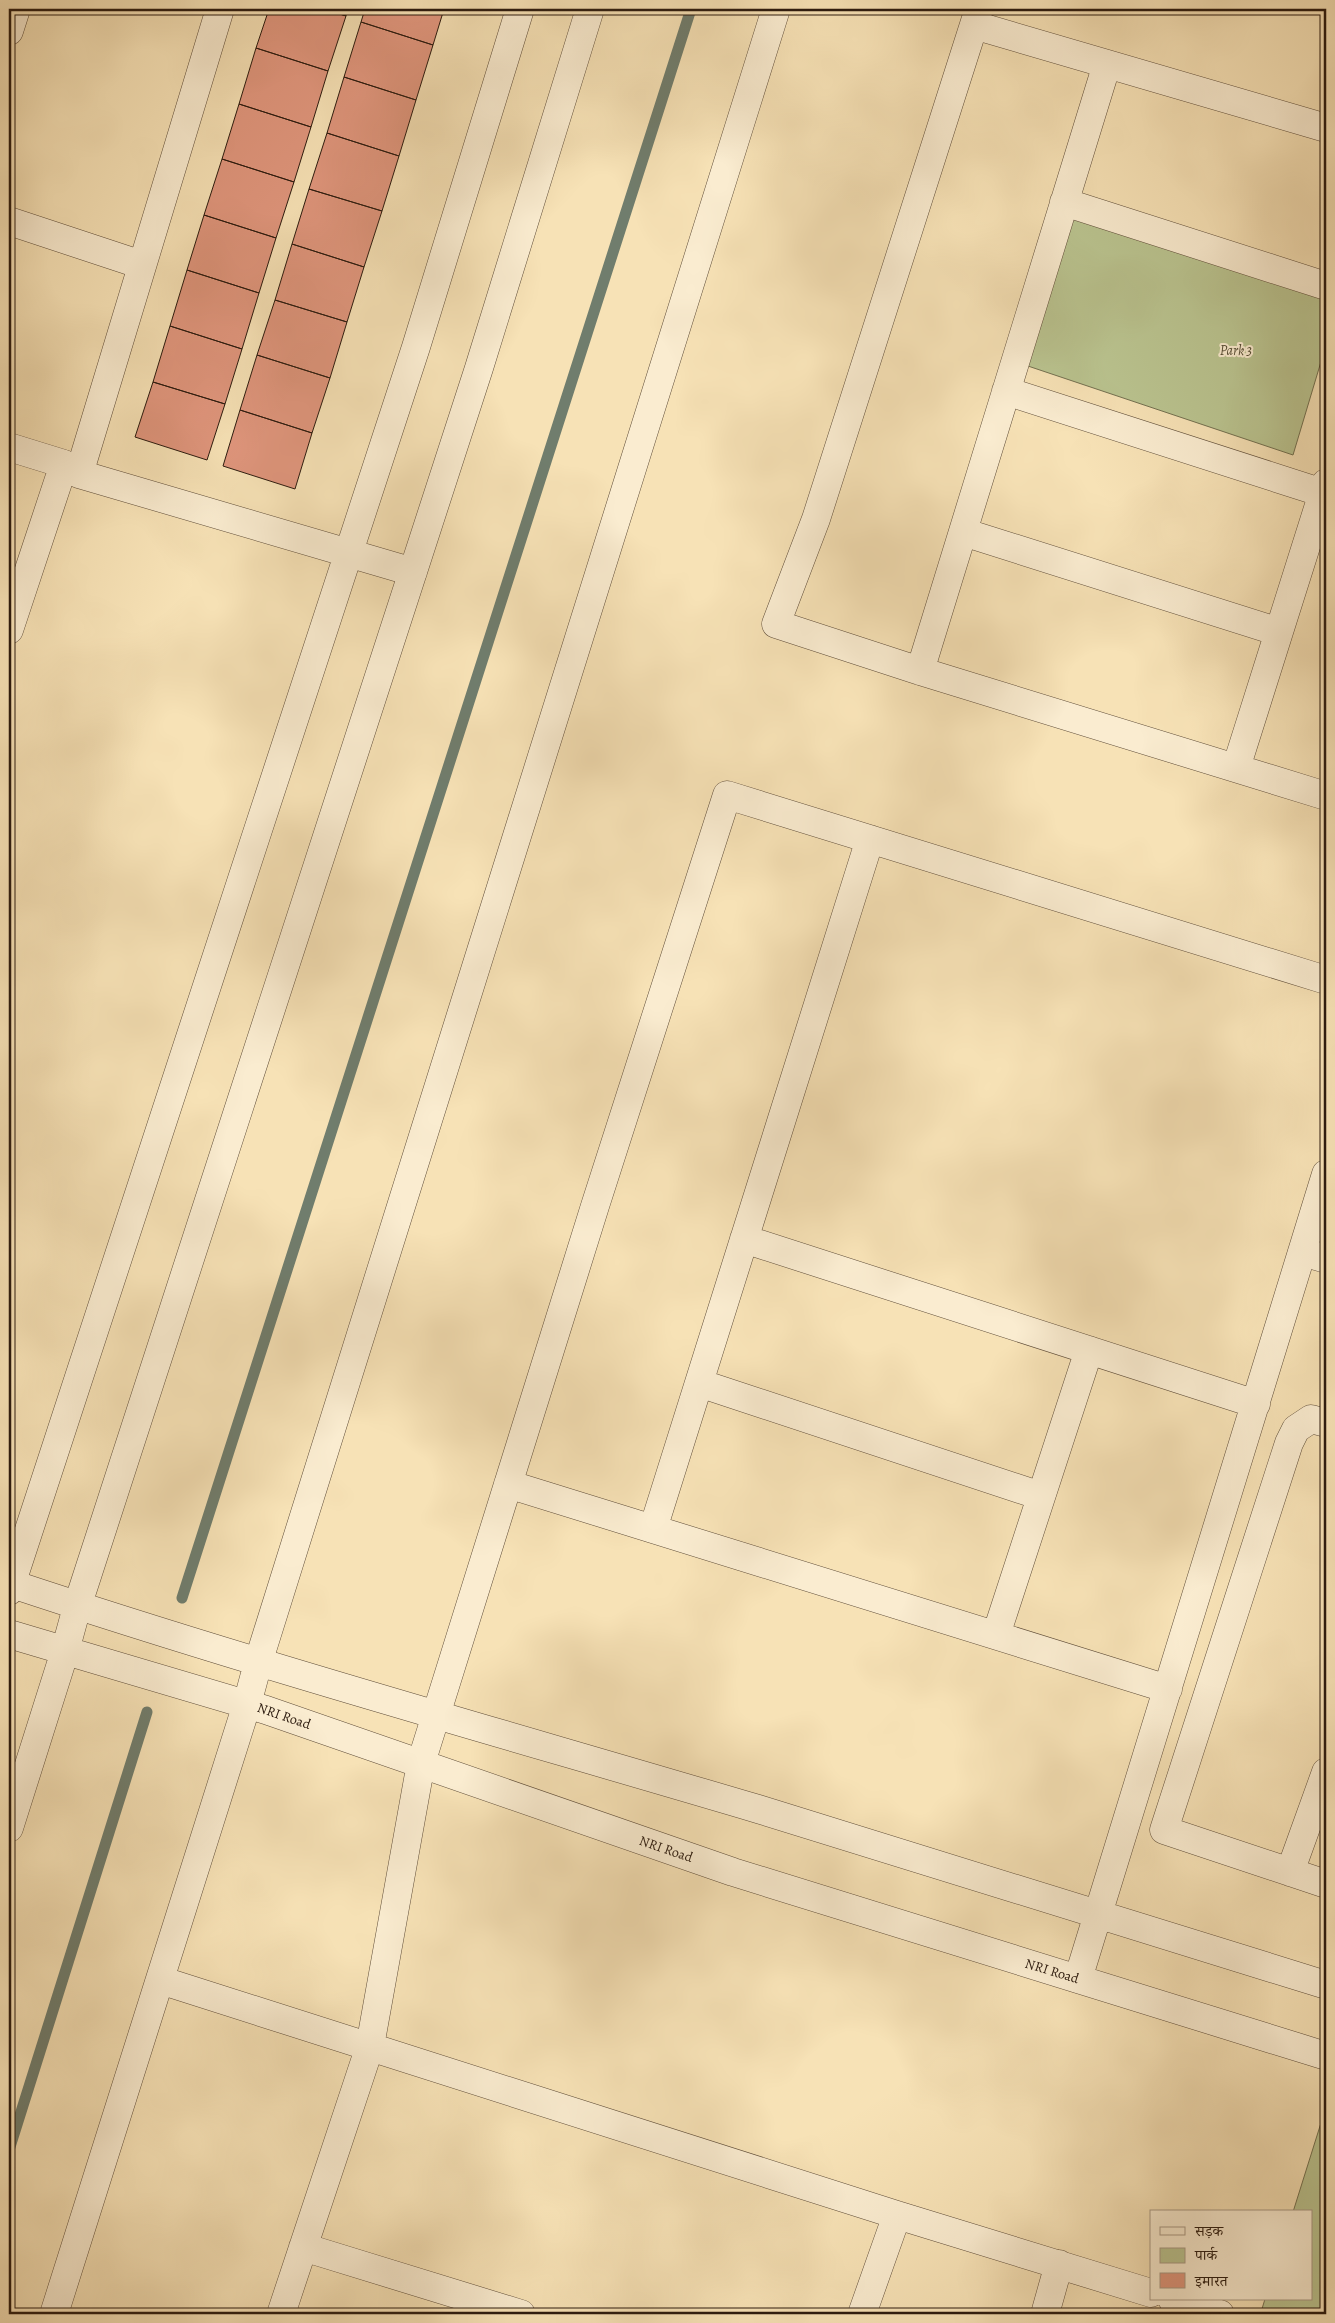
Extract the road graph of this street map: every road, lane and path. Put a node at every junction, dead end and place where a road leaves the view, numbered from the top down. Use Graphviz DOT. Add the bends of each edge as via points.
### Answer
graph roads {
  1 [pos="220,9"];
  2 [pos="520,9"];
  3 [pos="590,9"];
  4 [pos="776,9"];
  5 [pos="976,17"];
  6 [pos="1107,64"];
  7 [pos="1326,128"];
  8 [pos="1064,202"];
  9 [pos="9,221"];
  10 [pos="142,265"];
  11 [pos="1326,286"];
  12 [pos="1006,391"];
  13 [pos="9,447"];
  14 [pos="71,469"];
  15 [pos="1325,488"];
  16 [pos="963,532"];
  17 [pos="349,552"];
  18 [pos="413,572"];
  19 [pos="9,630"];
  20 [pos="1279,632"];
  21 [pos="920,671"];
  22 [pos="1236,768"];
  23 [pos="1326,796"];
  24 [pos="870,839"];
  25 [pos="1326,980"];
  26 [pos="1326,1174"];
  27 [pos="744,1239"];
  28 [pos="1319,1254"];
  29 [pos="1089,1350"];
  30 [pos="699,1384"];
  31 [pos="1256,1404"];
  32 [pos="1326,1423"];
  33 [pos="508,1484"];
  34 [pos="1041,1496"];
  35 [pos="653,1529"];
  36 [pos="10,1586"];
  37 [pos="77,1607"];
  38 [pos="9,1634"];
  39 [pos="996,1635"];
  40 [pos="65,1651"];
  41 [pos="258,1663"];
  42 [pos="1168,1688"];
  43 [pos="247,1704"];
  44 [pos="437,1715"];
  45 [pos="421,1763"];
  46 [pos="1326,1772"];
  47 [pos="9,1828"];
  48 [pos="1290,1872"];
  49 [pos="1326,1884"];
  50 [pos="1098,1914"];
  51 [pos="1078,1979"];
  52 [pos="160,1980"];
  53 [pos="1326,1985"];
  54 [pos="370,2046"];
  55 [pos="1326,2056"];
  56 [pos="897,2215"];
  57 [pos="303,2247"];
  58 [pos="1059,2264"];
  59 [pos="1150,2293"];
  60 [pos="1175,2300"];
  61 [pos="54,2314"];
  62 [pos="281,2314"];
  63 [pos="521,2314"];
  64 [pos="862,2314"];
  65 [pos="1044,2314"];
  66 [pos="1220,2314"];
  1 -- 10 [label="street"];
  2 -- 17 [label="street"];
  3 -- 18 [label="street"];
  4 -- 41 [label="street"];
  5 -- 6 [label="street"];
  5 -- 21 [label="street" via="816,519 776,624"];
  6 -- 7 [label="street"];
  6 -- 8 [label="street"];
  8 -- 11 [label="street"];
  8 -- 12 [label="street"];
  9 -- 10 [label="street"];
  10 -- 14 [label="street"];
  12 -- 15 [label="street"];
  12 -- 16 [label="street"];
  13 -- 14 [label="street"];
  14 -- 17 [label="street"];
  14 -- 19 [label="street"];
  15 -- 20 [label="street"];
  16 -- 20 [label="street"];
  16 -- 21 [label="street"];
  17 -- 18 [label="street"];
  17 -- 36 [label="street"];
  18 -- 37 [label="street"];
  20 -- 22 [label="street"];
  21 -- 22 [label="street"];
  22 -- 23 [label="street"];
  24 -- 25 [label="street"];
  24 -- 27 [label="street"];
  24 -- 33 [label="street" via="727,795"];
  26 -- 28 [label="street"];
  27 -- 29 [label="street"];
  27 -- 30 [label="street"];
  28 -- 31 [label="street"];
  29 -- 31 [label="street"];
  29 -- 34 [label="street"];
  30 -- 34 [label="street"];
  30 -- 35 [label="street"];
  31 -- 42 [label="street"];
  32 -- 48 [label="street" via="1311,1419 1296,1429 1289,1444 1164,1830"];
  33 -- 35 [label="street"];
  33 -- 44 [label="street"];
  34 -- 39 [label="street"];
  35 -- 39 [label="street"];
  36 -- 37 [label="street"];
  37 -- 40 [label="street"];
  37 -- 41 [label="street"];
  38 -- 40 [label="street, NRI Road"];
  39 -- 42 [label="street"];
  40 -- 43 [label="street, NRI Road"];
  40 -- 47 [label="street"];
  41 -- 43 [label="street"];
  41 -- 44 [label="street"];
  42 -- 50 [label="street"];
  43 -- 45 [label="street, NRI Road"];
  43 -- 52 [label="street"];
  44 -- 45 [label="street"];
  44 -- 50 [label="street"];
  45 -- 51 [label="street, NRI Road" via="734,1872"];
  45 -- 54 [label="street"];
  46 -- 48 [label="street"];
  48 -- 49 [label="street"];
  50 -- 51 [label="street"];
  50 -- 53 [label="street"];
  51 -- 55 [label="street, NRI Road"];
  52 -- 54 [label="street"];
  52 -- 61 [label="street"];
  54 -- 56 [label="street"];
  54 -- 57 [label="street"];
  56 -- 58 [label="street"];
  56 -- 64 [label="street"];
  57 -- 62 [label="street"];
  57 -- 63 [label="street"];
  58 -- 59 [label="street"];
  58 -- 65 [label="street"];
  60 -- 66 [label="street"];
}
